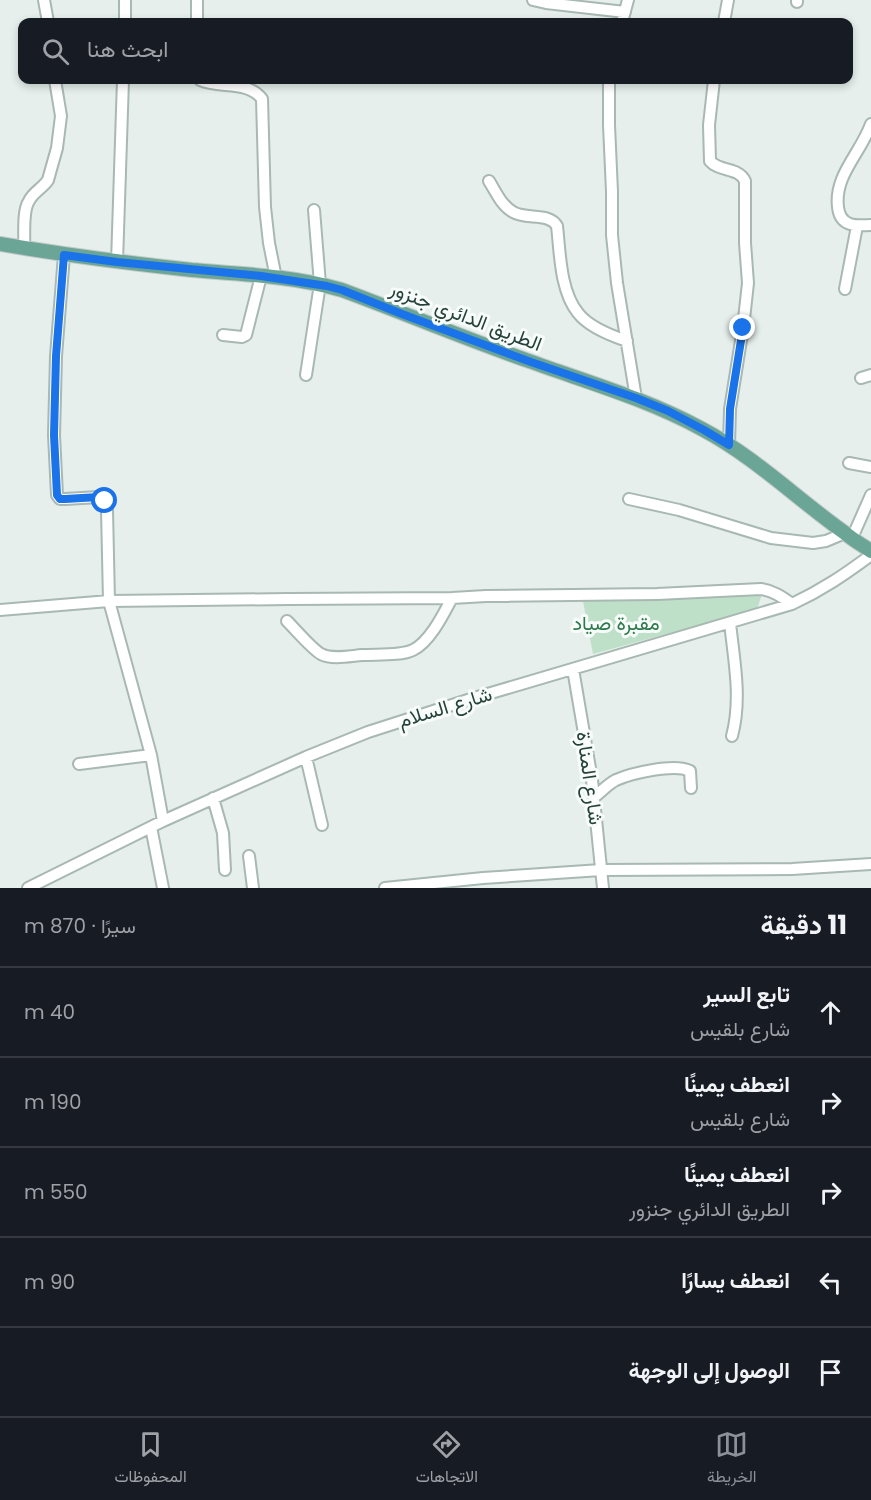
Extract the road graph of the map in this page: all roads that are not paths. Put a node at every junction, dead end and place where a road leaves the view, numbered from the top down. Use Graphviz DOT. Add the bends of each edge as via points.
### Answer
graph roads {
  1 [pos="44,0"];
  2 [pos="125,0"];
  3 [pos="197,0"];
  4 [pos="532,0"];
  5 [pos="628,0"];
  6 [pos="728,0"];
  7 [pos="623,17"];
  8 [pos="47,18"];
  9 [pos="125,18"];
  10 [pos="197,18"];
  11 [pos="725,18"];
  12 [pos="56,84"];
  13 [pos="123,84"];
  14 [pos="215,84"];
  15 [pos="609,84"];
  16 [pos="714,84"];
  17 [pos="871,124"];
  18 [pos="489,181"];
  19 [pos="314,210"];
  20 [pos="871,225"];
  21 [pos="857,226"];
  22 [pos="0,244"];
  23 [pos="24,248"];
  24 [pos="64,255"];
  25 [pos="117,262"];
  26 [pos="261,276"];
  27 [pos="276,278"];
  28 [pos="320,284"];
  29 [pos="845,289"];
  30 [pos="224,335"];
  31 [pos="627,341"];
  32 [pos="306,375"];
  33 [pos="636,398"];
  34 [pos="729,445"];
  35 [pos="849,463"];
  36 [pos="871,466"];
  37 [pos="871,495"];
  38 [pos="629,499"];
  39 [pos="848,536"];
  40 [pos="871,553"];
  41 [pos="452,598"];
  42 [pos="109,601"];
  43 [pos="792,604"];
  44 [pos="0,609"];
  45 [pos="287,621"];
  46 [pos="730,623"];
  47 [pos="573,669"];
  48 [pos="732,736"];
  49 [pos="151,754"];
  50 [pos="306,757"];
  51 [pos="79,764"];
  52 [pos="691,788"];
  53 [pos="594,797"];
  54 [pos="213,798"];
  55 [pos="163,821"];
  56 [pos="322,825"];
  57 [pos="151,827"];
  58 [pos="249,856"];
  59 [pos="871,864"];
  60 [pos="225,870"];
  61 [pos="601,870"];
  62 [pos="28,888"];
  63 [pos="163,888"];
  64 [pos="253,888"];
  65 [pos="385,888"];
  66 [pos="603,888"];
  1 -- 8 [label="street"];
  2 -- 9 [label="street"];
  3 -- 10 [label="street"];
  4 -- 7 [label="street"];
  5 -- 7 [label="street"];
  6 -- 11 [label="street"];
  12 -- 23 [label="street" via="60,130 48,180 27,203"];
  13 -- 25 [label="street"];
  14 -- 27 [label="street" via="245,88 262,99 265,207"];
  15 -- 31 [label="street" via="612,235"];
  16 -- 34 [label="street" via="710,162 740,173 745,181 748,283 730,409"];
  17 -- 21 [label="street" via="839,185 838,210 843,219"];
  18 -- 31 [label="street" via="515,214 554,220 568,297 574,308 589,323"];
  19 -- 28 [label="street"];
  20 -- 21 [label="street"];
  21 -- 29 [label="street"];
  22 -- 23 [label="main road, الطريق الدائري جنزور"];
  23 -- 24 [label="main road, الطريق الدائري جنزور"];
  24 -- 25 [label="main road, الطريق الدائري جنزور"];
  24 -- 42 [label="street" via="54,424 57,495 60,499 104,498"];
  25 -- 26 [label="main road, الطريق الدائري جنزور"];
  26 -- 27 [label="main road, الطريق الدائري جنزور"];
  26 -- 30 [label="street" via="246,335"];
  27 -- 28 [label="main road, الطريق الدائري جنزور"];
  28 -- 32 [label="street"];
  28 -- 33 [label="main road, الطريق الدائري جنزور"];
  31 -- 33 [label="street"];
  33 -- 34 [label="main road, الطريق الدائري جنزور"];
  34 -- 39 [label="main road, الطريق الدائري جنزور"];
  35 -- 36 [label="street"];
  37 -- 39 [label="street"];
  38 -- 39 [label="street" via="771,538 813,543"];
  39 -- 40 [label="main road, الطريق الدائري جنزور"];
  40 -- 43 [label="street, شارع السلام" via="817,593"];
  41 -- 42 [label="street"];
  41 -- 43 [label="street" via="761,590"];
  41 -- 45 [label="street" via="423,642 414,650 402,652 320,654"];
  42 -- 44 [label="street"];
  42 -- 49 [label="street"];
  43 -- 46 [label="street, شارع السلام"];
  46 -- 47 [label="street, شارع السلام"];
  46 -- 48 [label="street" via="737,684"];
  47 -- 50 [label="street, شارع السلام" via="378,728"];
  47 -- 53 [label="street, شارع المنارة"];
  49 -- 51 [label="street"];
  49 -- 55 [label="street"];
  50 -- 54 [label="street, شارع السلام"];
  50 -- 56 [label="street"];
  52 -- 53 [label="street" via="690,771 673,767 616,780"];
  53 -- 61 [label="street, شارع المنارة"];
  54 -- 55 [label="street, شارع السلام"];
  54 -- 60 [label="street" via="223,833"];
  55 -- 57 [label="street, شارع السلام"];
  57 -- 62 [label="street, شارع السلام"];
  57 -- 63 [label="street"];
  58 -- 64 [label="street"];
  59 -- 61 [label="street" via="792,869"];
  61 -- 65 [label="street"];
  61 -- 66 [label="street, شارع المنارة"];
}
